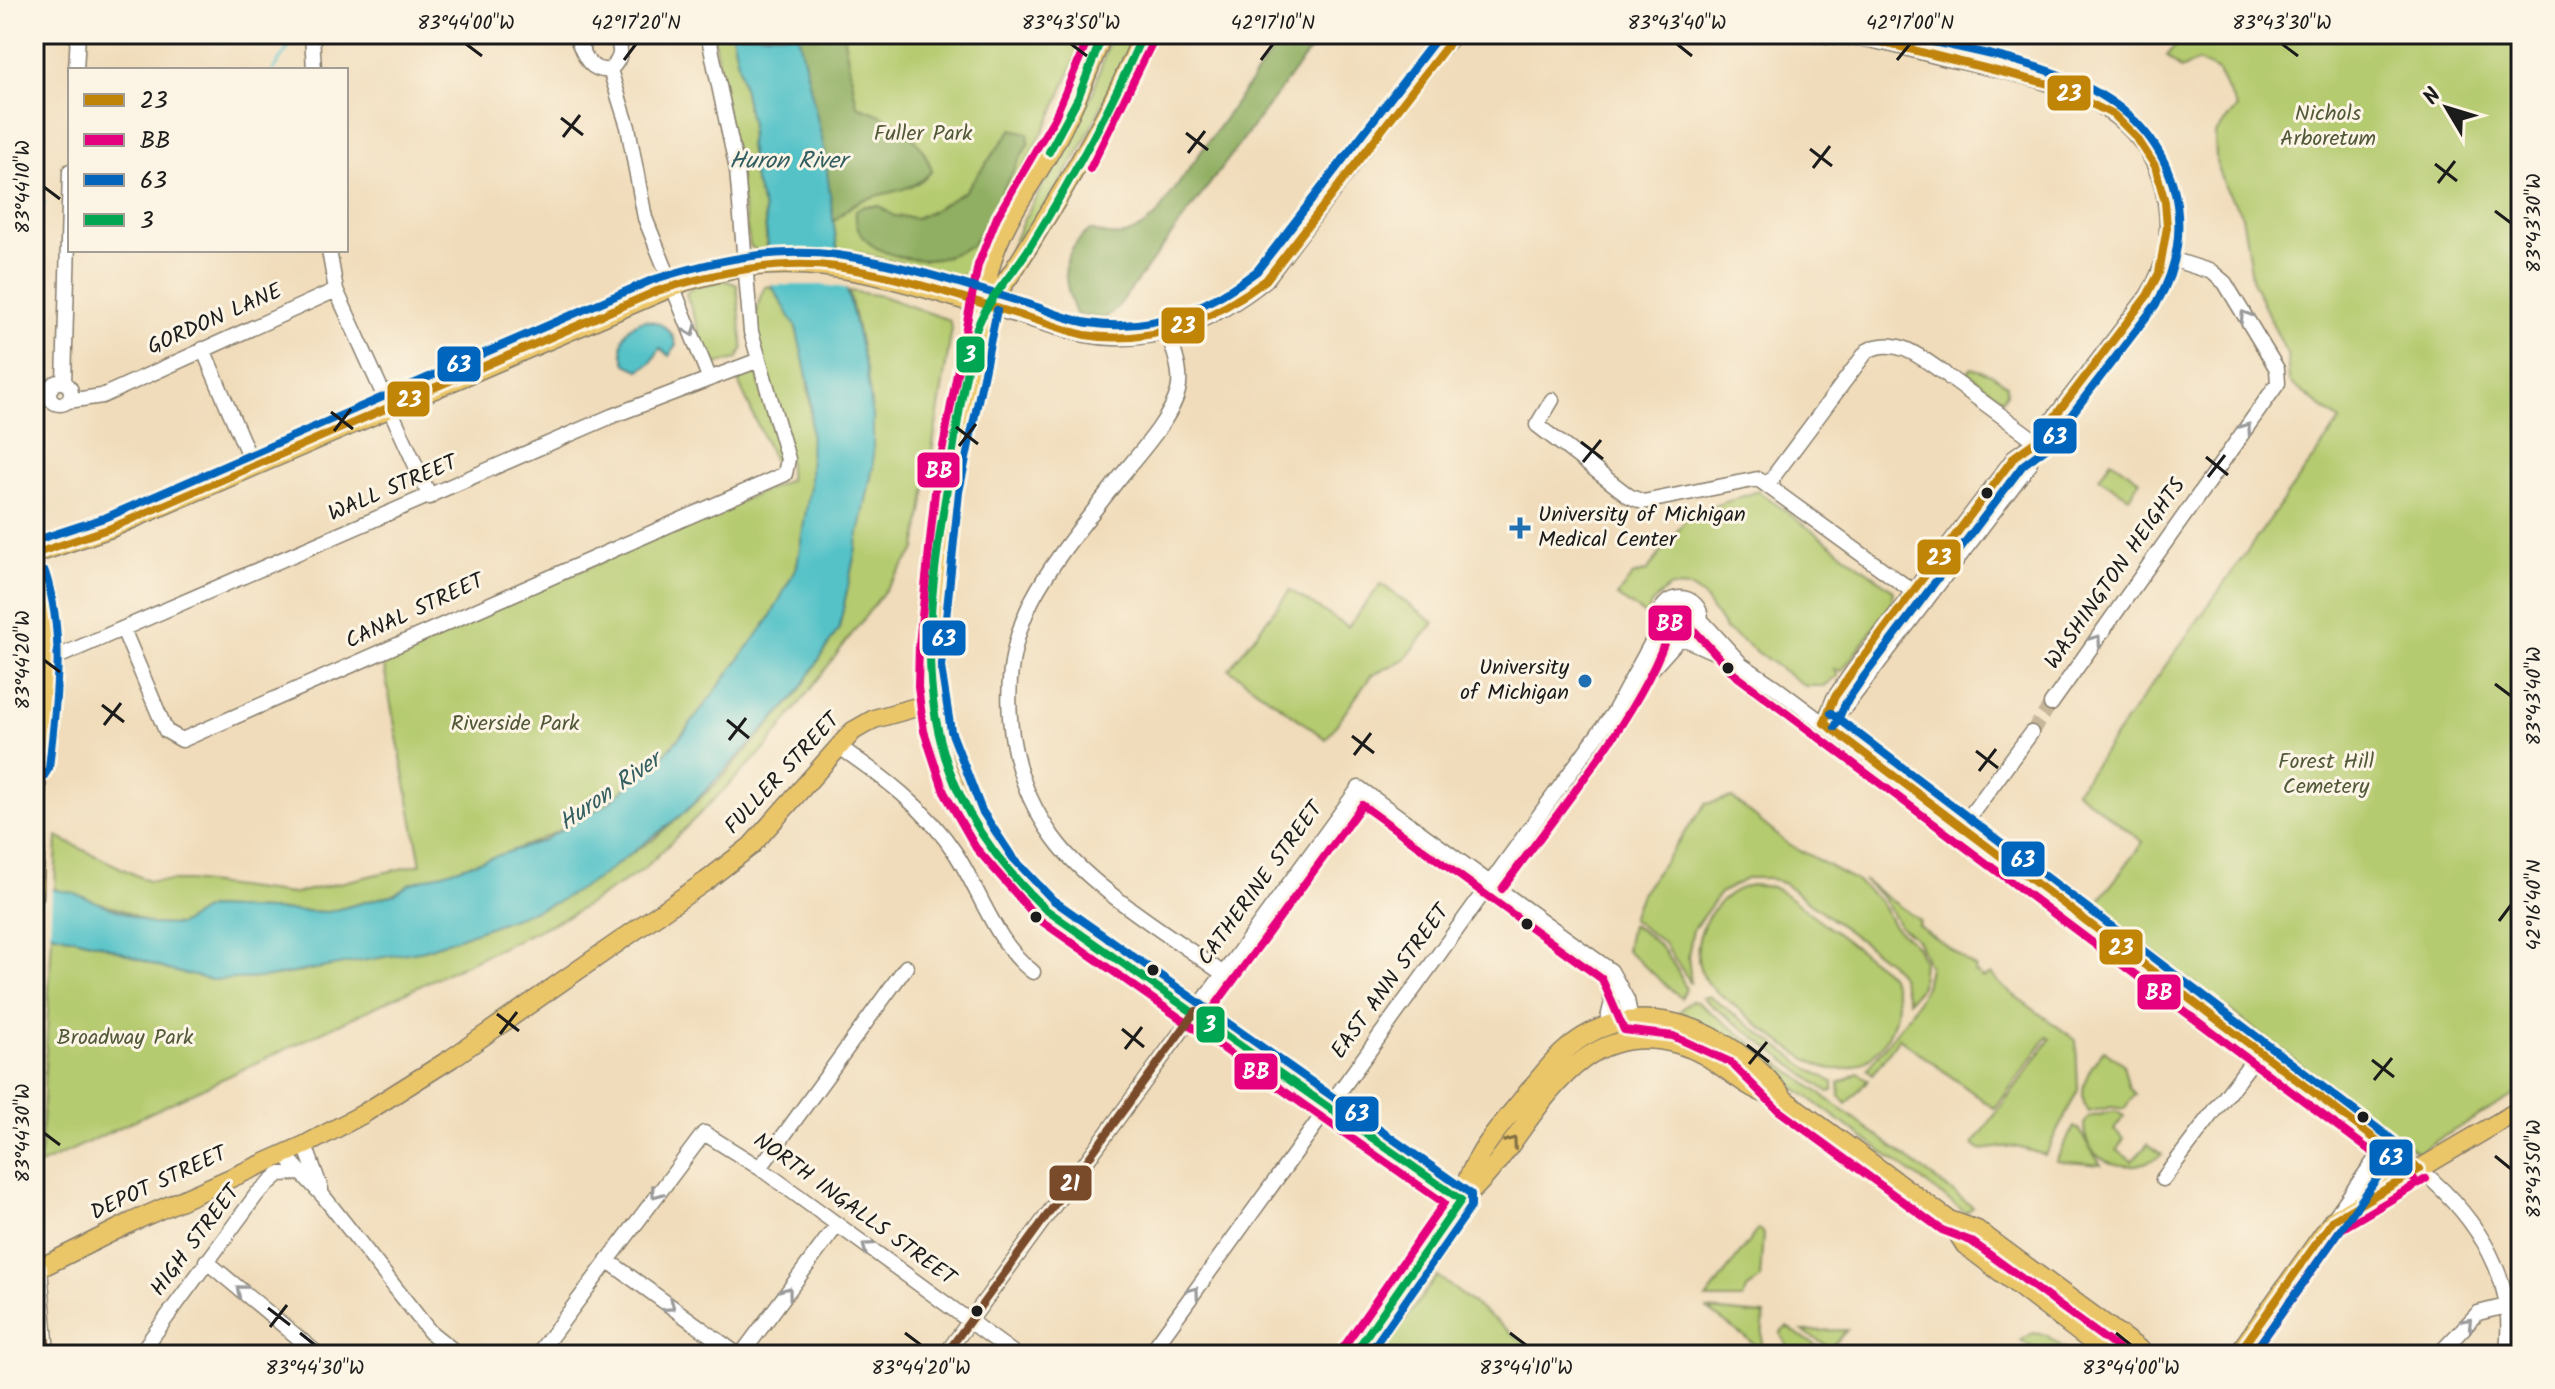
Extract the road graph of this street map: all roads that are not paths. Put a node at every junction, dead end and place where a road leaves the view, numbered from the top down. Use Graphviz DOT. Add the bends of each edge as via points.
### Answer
graph roads {
  1 [pos="78,34"];
  2 [pos="312,34"];
  3 [pos="575,34"];
  4 [pos="615,34"];
  5 [pos="708,34"];
  6 [pos="1103,34"];
  7 [pos="1143,34"];
  8 [pos="1456,34"];
  9 [pos="1814,34"];
  10 [pos="1853,36"];
  11 [pos="76,68"];
  12 [pos="314,68"];
  13 [pos="610,70"];
  14 [pos="68,224"];
  15 [pos="329,252"];
  16 [pos="2165,257"];
  17 [pos="746,267"];
  18 [pos="672,286"];
  19 [pos="336,290"];
  20 [pos="985,307"];
  21 [pos="1168,332"];
  22 [pos="203,349"];
  23 [pos="759,360"];
  24 [pos="709,377"];
  25 [pos="60,391"];
  26 [pos="34,394"];
  27 [pos="1552,400"];
  28 [pos="389,407"];
  29 [pos="2036,441"];
  30 [pos="254,468"];
  31 [pos="1767,485"];
  32 [pos="430,497"];
  33 [pos="34,554"];
  34 [pos="34,576"];
  35 [pos="1913,591"];
  36 [pos="1926,601"];
  37 [pos="1701,620"];
  38 [pos="1660,627"];
  39 [pos="123,629"];
  40 [pos="1681,640"];
  41 [pos="46,662"];
  42 [pos="1741,664"];
  43 [pos="931,703"];
  44 [pos="2051,704"];
  45 [pos="1614,712"];
  46 [pos="1824,723"];
  47 [pos="2031,733"];
  48 [pos="838,746"];
  49 [pos="36,766"];
  50 [pos="1961,828"];
  51 [pos="35,869"];
  52 [pos="1492,882"];
  53 [pos="34,897"];
  54 [pos="1592,956"];
  55 [pos="906,967"];
  56 [pos="1033,972"];
  57 [pos="1223,974"];
  58 [pos="1196,1011"];
  59 [pos="1631,1020"];
  60 [pos="1606,1026"];
  61 [pos="1610,1045"];
  62 [pos="2260,1051"];
  63 [pos="1785,1100"];
  64 [pos="1328,1105"];
  65 [pos="2521,1109"];
  66 [pos="305,1145"];
  67 [pos="2384,1147"];
  68 [pos="284,1154"];
  69 [pos="760,1168"];
  70 [pos="2420,1169"];
  71 [pos="300,1173"];
  72 [pos="2163,1179"];
  73 [pos="324,1197"];
  74 [pos="1461,1200"];
  75 [pos="1949,1220"];
  76 [pos="2333,1220"];
  77 [pos="837,1225"];
  78 [pos="607,1260"];
  79 [pos="206,1261"];
  80 [pos="37,1269"];
  81 [pos="2506,1306"];
  82 [pos="969,1322"];
  83 [pos="2102,1350"];
  84 [pos="47,1355"];
  85 [pos="139,1355"];
  86 [pos="319,1355"];
  87 [pos="459,1355"];
  88 [pos="537,1355"];
  89 [pos="740,1355"];
  90 [pos="945,1355"];
  91 [pos="1016,1355"];
  92 [pos="1149,1355"];
  93 [pos="1353,1355"];
  94 [pos="2123,1355"];
  95 [pos="2147,1355"];
  96 [pos="2237,1355"];
  97 [pos="2438,1355"];
  98 [pos="2506,1355"];
  1 -- 11 [label="street"];
  2 -- 12 [label="street"];
  3 -- 13 [label="street" via="590,66"];
  4 -- 13 [label="street" via="621,49"];
  5 -- 17 [label="street" via="737,170"];
  6 -- 20 [label="main road" via="1078,98 1023,194 990,268"];
  7 -- 20 [label="main road" via="1075,171 1008,283"];
  8 -- 21 [label="street" via="1266,280 1225,309"];
  9 -- 10 [label="street"];
  10 -- 16 [label="street" via="2074,92 2117,117 2159,177 2168,228"];
  13 -- 18 [label="street" via="628,127 645,218"];
  14 -- 25 [label="street" via="64,329 58,347"];
  15 -- 19 [label="street"];
  16 -- 29 [label="street" via="2147,296"];
  44 -- 16 [label="street, WASHINGTON HEIGHTS, one-way" via="2278,383 2277,369 2225,283 2212,272"];
  17 -- 18 [label="main road"];
  17 -- 20 [label="main road" via="831,266"];
  17 -- 23 [label="street" via="751,332"];
  18 -- 24 [label="street, one-way"];
  18 -- 28 [label="main road"];
  19 -- 22 [label="street, GORDON LANE"];
  19 -- 28 [label="street"];
  20 -- 21 [label="street" via="1102,337"];
  20 -- 43 [label="main road" via="964,387 948,487 933,614"];
  21 -- 57 [label="street" via="1178,367 1178,391 1032,601 1017,639 1008,711 1026,788 1053,837 1090,876"];
  22 -- 25 [label="street, GORDON LANE" via="102,396"];
  22 -- 30 [label="street"];
  23 -- 24 [label="street, WALL STREET"];
  23 -- 39 [label="street, CANAL STREET" via="788,459 785,474 182,740 166,731"];
  24 -- 32 [label="street, WALL STREET"];
  25 -- 26 [label="street, GORDON LANE"];
  27 -- 31 [label="street" via="1537,425 1643,502 1749,479"];
  28 -- 30 [label="main road"];
  28 -- 32 [label="street"];
  29 -- 31 [label="street" via="1906,348 1875,347"];
  29 -- 35 [label="street" via="2015,456"];
  29 -- 36 [label="street" via="2029,465"];
  30 -- 33 [label="main road"];
  31 -- 35 [label="street"];
  32 -- 39 [label="street, WALL STREET"];
  34 -- 41 [label="main road" via="47,618"];
  35 -- 36 [label="street"];
  35 -- 46 [label="street" via="1834,698"];
  36 -- 46 [label="street" via="1845,707"];
  37 -- 38 [label="street" via="1694,602 1677,597 1662,608"];
  37 -- 40 [label="street" via="1696,633"];
  37 -- 42 [label="street"];
  38 -- 40 [label="street"];
  38 -- 45 [label="street, EAST ANN STREET"];
  39 -- 41 [label="street, WALL STREET"];
  40 -- 42 [label="street"];
  40 -- 45 [label="street, EAST ANN STREET"];
  41 -- 49 [label="main road"];
  42 -- 46 [label="street"];
  43 -- 48 [label="main road, FULLER STREET" via="874,719"];
  43 -- 58 [label="main road" via="958,791 997,860 1045,909"];
  45 -- 52 [label="street, EAST ANN STREET"];
  46 -- 50 [label="street"];
  47 -- 50 [label="street"];
  48 -- 56 [label="street" via="922,811 955,853 1013,957"];
  48 -- 66 [label="main road, FULLER STREET" via="751,846 706,881 410,1086"];
  49 -- 51 [label="main road"];
  50 -- 62 [label="street"];
  51 -- 53 [label="main road"];
  52 -- 54 [label="street"];
  52 -- 57 [label="street, CATHERINE STREET" via="1359,788"];
  52 -- 64 [label="street, EAST ANN STREET"];
  54 -- 59 [label="street" via="1619,983"];
  54 -- 60 [label="street" via="1611,990"];
  55 -- 69 [label="street"];
  57 -- 58 [label="street, CATHERINE STREET"];
  58 -- 64 [label="main road"];
  58 -- 82 [label="street, CATHERINE STREET"];
  59 -- 60 [label="main road"];
  59 -- 61 [label="main road" via="1628,1031"];
  59 -- 63 [label="main road" via="1678,1023 1713,1037 1769,1078"];
  60 -- 74 [label="main road" via="1585,1035 1549,1067 1468,1171"];
  61 -- 63 [label="main road" via="1683,1045 1758,1094"];
  74 -- 61 [label="main road, one-way" via="1483,1183 1566,1072"];
  62 -- 67 [label="street"];
  62 -- 72 [label="street"];
  63 -- 75 [label="main road"];
  64 -- 74 [label="main road"];
  92 -- 64 [label="street, EAST ANN STREET, one-way"];
  65 -- 70 [label="main road"];
  66 -- 68 [label="main road, DEPOT STREET"];
  66 -- 73 [label="street"];
  67 -- 70 [label="street"];
  67 -- 76 [label="street"];
  68 -- 71 [label="street"];
  68 -- 80 [label="main road, DEPOT STREET"];
  69 -- 77 [label="street, NORTH INGALLS STREET"];
  69 -- 78 [label="street, NORTH INGALLS STREET, one-way" via="704,1133"];
  70 -- 76 [label="main road"];
  70 -- 81 [label="street" via="2464,1210 2480,1233 2498,1267"];
  71 -- 73 [label="street"];
  71 -- 79 [label="street, HIGH STREET" via="285,1172 272,1180"];
  73 -- 87 [label="street" via="430,1332"];
  74 -- 93 [label="main road"];
  75 -- 83 [label="main road" via="1965,1245"];
  75 -- 95 [label="main road" via="1977,1230"];
  76 -- 96 [label="main road"];
  82 -- 77 [label="street, NORTH INGALLS STREET, one-way"];
  89 -- 77 [label="street, one-way"];
  78 -- 88 [label="street"];
  78 -- 89 [label="street, one-way"];
  79 -- 85 [label="street, HIGH STREET"];
  86 -- 79 [label="street, one-way"];
  80 -- 84 [label="street"];
  97 -- 81 [label="street, one-way" via="2478,1313"];
  81 -- 98 [label="street"];
  82 -- 90 [label="street, CATHERINE STREET"];
  82 -- 91 [label="street, NORTH INGALLS STREET"];
  83 -- 94 [label="main road" via="2113,1348"];
}
